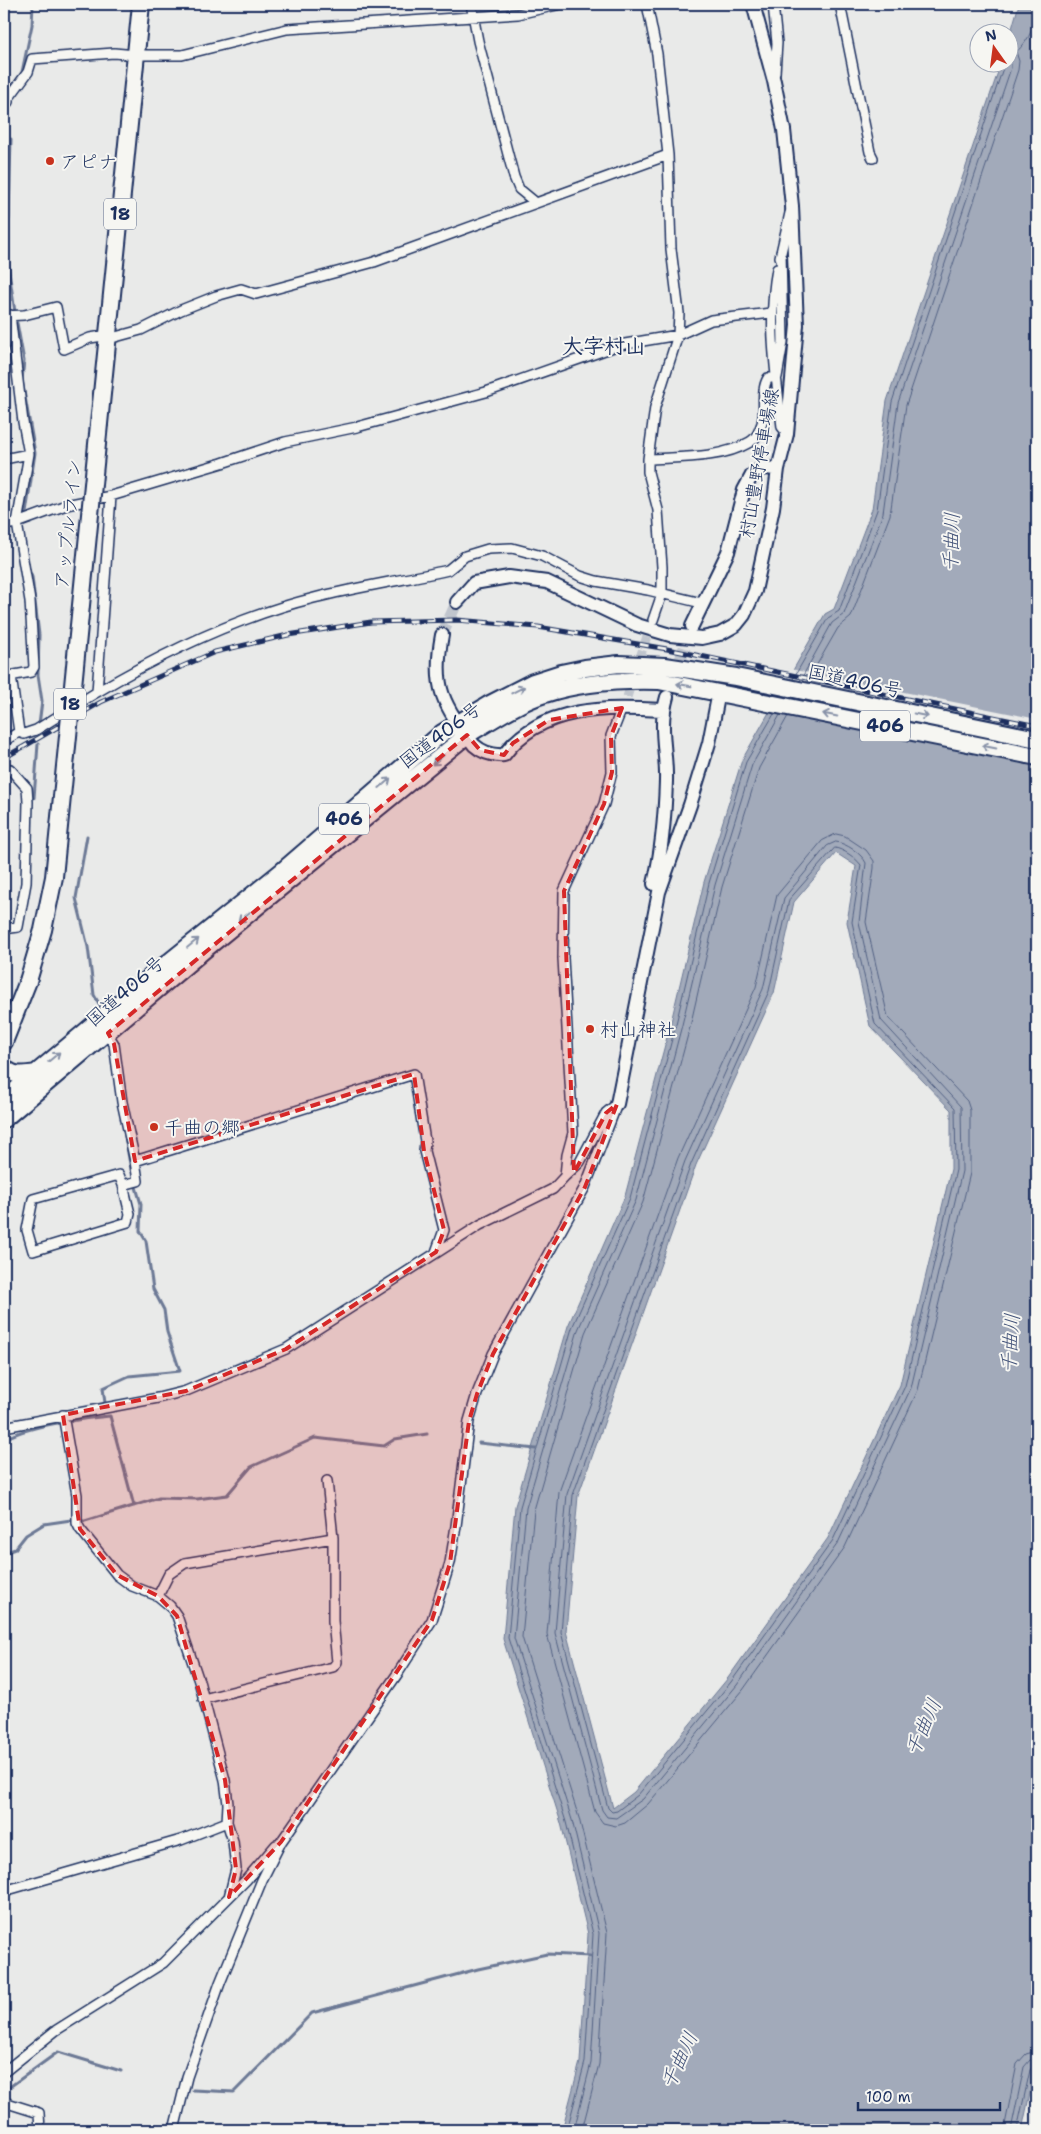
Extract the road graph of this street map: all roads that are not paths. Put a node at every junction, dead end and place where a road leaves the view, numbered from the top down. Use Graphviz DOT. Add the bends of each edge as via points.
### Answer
graph roads {
  1 [pos="141,4"];
  2 [pos="471,4"];
  3 [pos="561,4"];
  4 [pos="647,4"];
  5 [pos="753,4"];
  6 [pos="773,4"];
  7 [pos="840,4"];
  8 [pos="475,17"];
  9 [pos="136,55"];
  10 [pos="774,81"];
  11 [pos="8,102"];
  12 [pos="668,155"];
  13 [pos="873,158"];
  14 [pos="536,203"];
  15 [pos="792,206"];
  16 [pos="780,252"];
  17 [pos="772,313"];
  18 [pos="7,316"];
  19 [pos="678,335"];
  20 [pos="108,338"];
  21 [pos="777,377"];
  22 [pos="787,434"];
  23 [pos="29,454"];
  24 [pos="4,459"];
  25 [pos="648,459"];
  26 [pos="778,468"];
  27 [pos="111,496"];
  28 [pos="17,523"];
  29 [pos="4,525"];
  30 [pos="662,594"];
  31 [pos="457,602"];
  32 [pos="702,603"];
  33 [pos="652,620"];
  34 [pos="692,626"];
  35 [pos="442,635"];
  36 [pos="7,676"];
  37 [pos="97,692"];
  38 [pos="726,693"];
  39 [pos="667,697"];
  40 [pos="625,703"];
  41 [pos="663,710"];
  42 [pos="462,730"];
  43 [pos="19,732"];
  44 [pos="1037,739"];
  45 [pos="4,741"];
  46 [pos="1037,757"];
  47 [pos="4,772"];
  48 [pos="658,892"];
  49 [pos="4,929"];
  50 [pos="103,1027"];
  51 [pos="4,1042"];
  52 [pos="4,1066"];
  53 [pos="36,1073"];
  54 [pos="4,1100"];
  55 [pos="617,1104"];
  56 [pos="4,1120"];
  57 [pos="135,1161"];
  58 [pos="565,1176"];
  59 [pos="123,1186"];
  60 [pos="436,1252"];
  61 [pos="63,1415"];
  62 [pos="4,1427"];
  63 [pos="327,1481"];
  64 [pos="333,1538"];
  65 [pos="158,1596"];
  66 [pos="203,1699"];
  67 [pos="227,1822"];
  68 [pos="280,1842"];
  69 [pos="4,1891"];
  70 [pos="229,1897"];
  71 [pos="4,2072"];
  72 [pos="4,2102"];
  73 [pos="40,2130"];
  74 [pos="174,2130"];
  1 -- 9 [label="highway, アップルライン / 18"];
  2 -- 8 [label="street"];
  3 -- 8 [label="street" via="518,14"];
  4 -- 12 [label="street"];
  5 -- 10 [label="street, 村山豊野停車場線"];
  6 -- 10 [label="street" via="777,43"];
  7 -- 13 [label="street"];
  8 -- 9 [label="street" via="287,29 182,55"];
  8 -- 14 [label="street" via="478,41 514,177 519,190"];
  9 -- 11 [label="street" via="114,53 32,58 28,72"];
  9 -- 20 [label="highway, アップルライン / 18"];
  10 -- 15 [label="street, 村山豊野停車場線" via="784,130"];
  12 -- 14 [label="street"];
  12 -- 19 [label="street" via="671,249 680,314"];
  14 -- 20 [label="street" via="374,262 256,294 241,289 216,296 141,330"];
  15 -- 16 [label="street"];
  15 -- 22 [label="street, 村山豊野停車場線" via="797,325"];
  16 -- 17 [label="street"];
  16 -- 21 [label="street" via="783,342"];
  17 -- 19 [label="street" via="712,320"];
  17 -- 21 [label="street"];
  18 -- 20 [label="street" via="56,307 64,349 90,338"];
  18 -- 23 [label="street"];
  19 -- 25 [label="street" via="655,407"];
  19 -- 27 [label="street" via="619,344 486,392 357,427 285,442"];
  20 -- 51 [label="highway, アップルライン / 18, bridge" via="54,877 44,930"];
  21 -- 22 [label="street" via="782,426"];
  21 -- 25 [label="street" via="768,378 766,382 765,413 758,435 751,442 710,454"];
  22 -- 26 [label="street, 村山豊野停車場線"];
  23 -- 24 [label="street"];
  23 -- 28 [label="street"];
  25 -- 30 [label="street" via="648,472 658,510"];
  26 -- 31 [label="street, 村山豊野停車場線" via="755,591 736,625 720,634 702,638 670,634 637,625 547,582 510,577 474,583"];
  26 -- 32 [label="street" via="762,468 748,482 728,552"];
  27 -- 28 [label="street" via="66,505"];
  27 -- 37 [label="street"];
  28 -- 29 [label="street"];
  28 -- 36 [label="street" via="30,600 34,667 31,672"];
  30 -- 32 [label="street"];
  30 -- 33 [label="street"];
  30 -- 37 [label="street" via="596,581 542,556 512,548 488,549 465,556 448,570 313,598 249,618 181,646"];
  32 -- 34 [label="street"];
  35 -- 42 [label="street" via="438,655 439,684 445,705"];
  36 -- 43 [label="street"];
  37 -- 43 [label="street" via="36,730 24,734"];
  38 -- 42 [label="highway, 国道406号 / 406, one-way" via="659,681 625,680 585,685 546,694"];
  46 -- 38 [label="highway, 国道406号 / 406, one-way"];
  38 -- 48 [label="street"];
  39 -- 41 [label="street"];
  40 -- 41 [label="street"];
  40 -- 42 [label="street" via="549,720 529,730 504,755 495,756 480,750"];
  40 -- 58 [label="street" via="611,736 612,772 604,804 564,891 563,958 574,1133 566,1155"];
  41 -- 48 [label="street" via="666,780 659,864 653,886"];
  42 -- 44 [label="highway, 国道406号 / 406, one-way" via="488,705 534,682 561,673 619,664 665,666 736,677"];
  42 -- 50 [label="highway, 国道406号 / 406" via="294,875"];
  43 -- 45 [label="street"];
  47 -- 49 [label="street" via="10,769 27,788 28,802 26,884 18,928"];
  48 -- 55 [label="street"];
  53 -- 50 [label="highway, 国道406号 / 406, one-way"];
  50 -- 56 [label="highway, 国道406号 / 406"];
  50 -- 57 [label="street" via="114,1044"];
  52 -- 53 [label="highway" via="20,1075"];
  53 -- 54 [label="highway, 国道406号 / 406"];
  55 -- 58 [label="street" via="606,1113 580,1162"];
  55 -- 68 [label="street" via="585,1187 494,1354 477,1394 469,1421 450,1563 432,1620"];
  57 -- 59 [label="street" via="138,1181"];
  57 -- 60 [label="street" via="414,1074 424,1151 444,1230"];
  58 -- 60 [label="street" via="553,1189 480,1225"];
  59 -- 59 [label="street" via="130,1214 128,1222 33,1251 27,1230 33,1199 119,1175"];
  60 -- 61 [label="street" via="286,1348 230,1373 186,1391"];
  61 -- 62 [label="street"];
  61 -- 65 [label="street" via="80,1529 118,1576 132,1586"];
  63 -- 64 [label="street"];
  64 -- 65 [label="street" via="185,1563 169,1574"];
  64 -- 66 [label="street" via="333,1621 337,1662 333,1667"];
  65 -- 66 [label="street" via="177,1616"];
  66 -- 67 [label="street" via="225,1780"];
  67 -- 69 [label="street" via="182,1840"];
  67 -- 70 [label="street" via="234,1841 236,1870"];
  68 -- 70 [label="street"];
  68 -- 74 [label="street" via="220,1983 187,2077"];
  70 -- 71 [label="street" via="163,1963 50,2035"];
  72 -- 73 [label="street" via="39,2114"];
}
